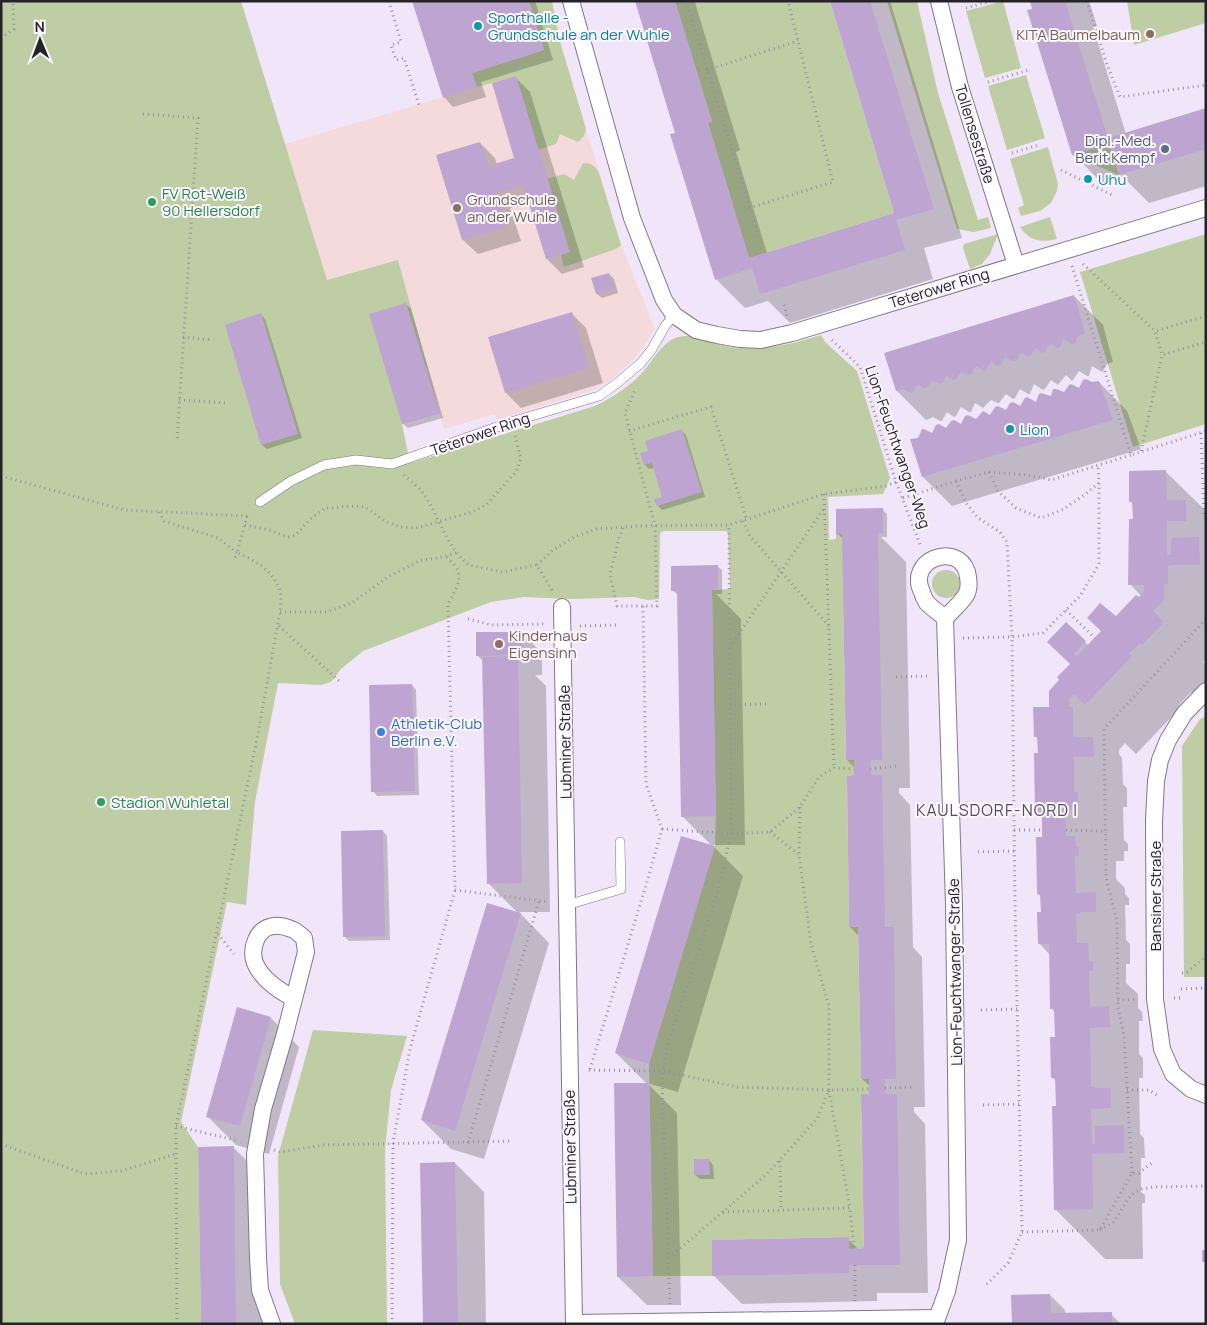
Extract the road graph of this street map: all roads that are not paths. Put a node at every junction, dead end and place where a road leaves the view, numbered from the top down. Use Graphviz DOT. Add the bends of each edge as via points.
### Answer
graph roads {
  1 [pos="570,1"];
  2 [pos="939,1"];
  3 [pos="1206,208"];
  4 [pos="1016,265"];
  5 [pos="674,315"];
  6 [pos="260,502"];
  7 [pos="562,607"];
  8 [pos="945,618"];
  9 [pos="1206,691"];
  10 [pos="620,842"];
  11 [pos="567,905"];
  12 [pos="294,999"];
  13 [pos="1206,1095"];
  14 [pos="936,1321"];
  15 [pos="272,1324"];
  1 -- 5 [label="street, Teterower Ring" via="632,218 664,300"];
  2 -- 4 [label="street, Tollensestraße" via="960,88"];
  3 -- 4 [label="street, Teterower Ring"];
  4 -- 5 [label="street, Teterower Ring" via="761,340 696,330"];
  5 -- 6 [label="lane, Teterower Ring" via="641,363 598,396 511,422 392,464 356,460 324,465 290,481"];
  7 -- 11 [label="street, Lubminer Straße"];
  8 -- 8 [label="street" via="967,594 970,580 965,567 956,559 944,556 927,562 920,572 919,586 926,602"];
  8 -- 14 [label="street, Lion-Feuchtwanger-Straße" via="954,905 958,1240 947,1291"];
  9 -- 13 [label="street, Bansiner Straße" via="1184,714 1168,740 1156,781 1154,820 1155,999 1162,1049 1173,1074 1191,1089"];
  10 -- 11 [label="lane" via="621,889"];
  11 -- 14 [label="street, Lubminer Straße" via="574,1323"];
  12 -- 15 [label="street" via="263,1109 255,1154 260,1290"];
}
